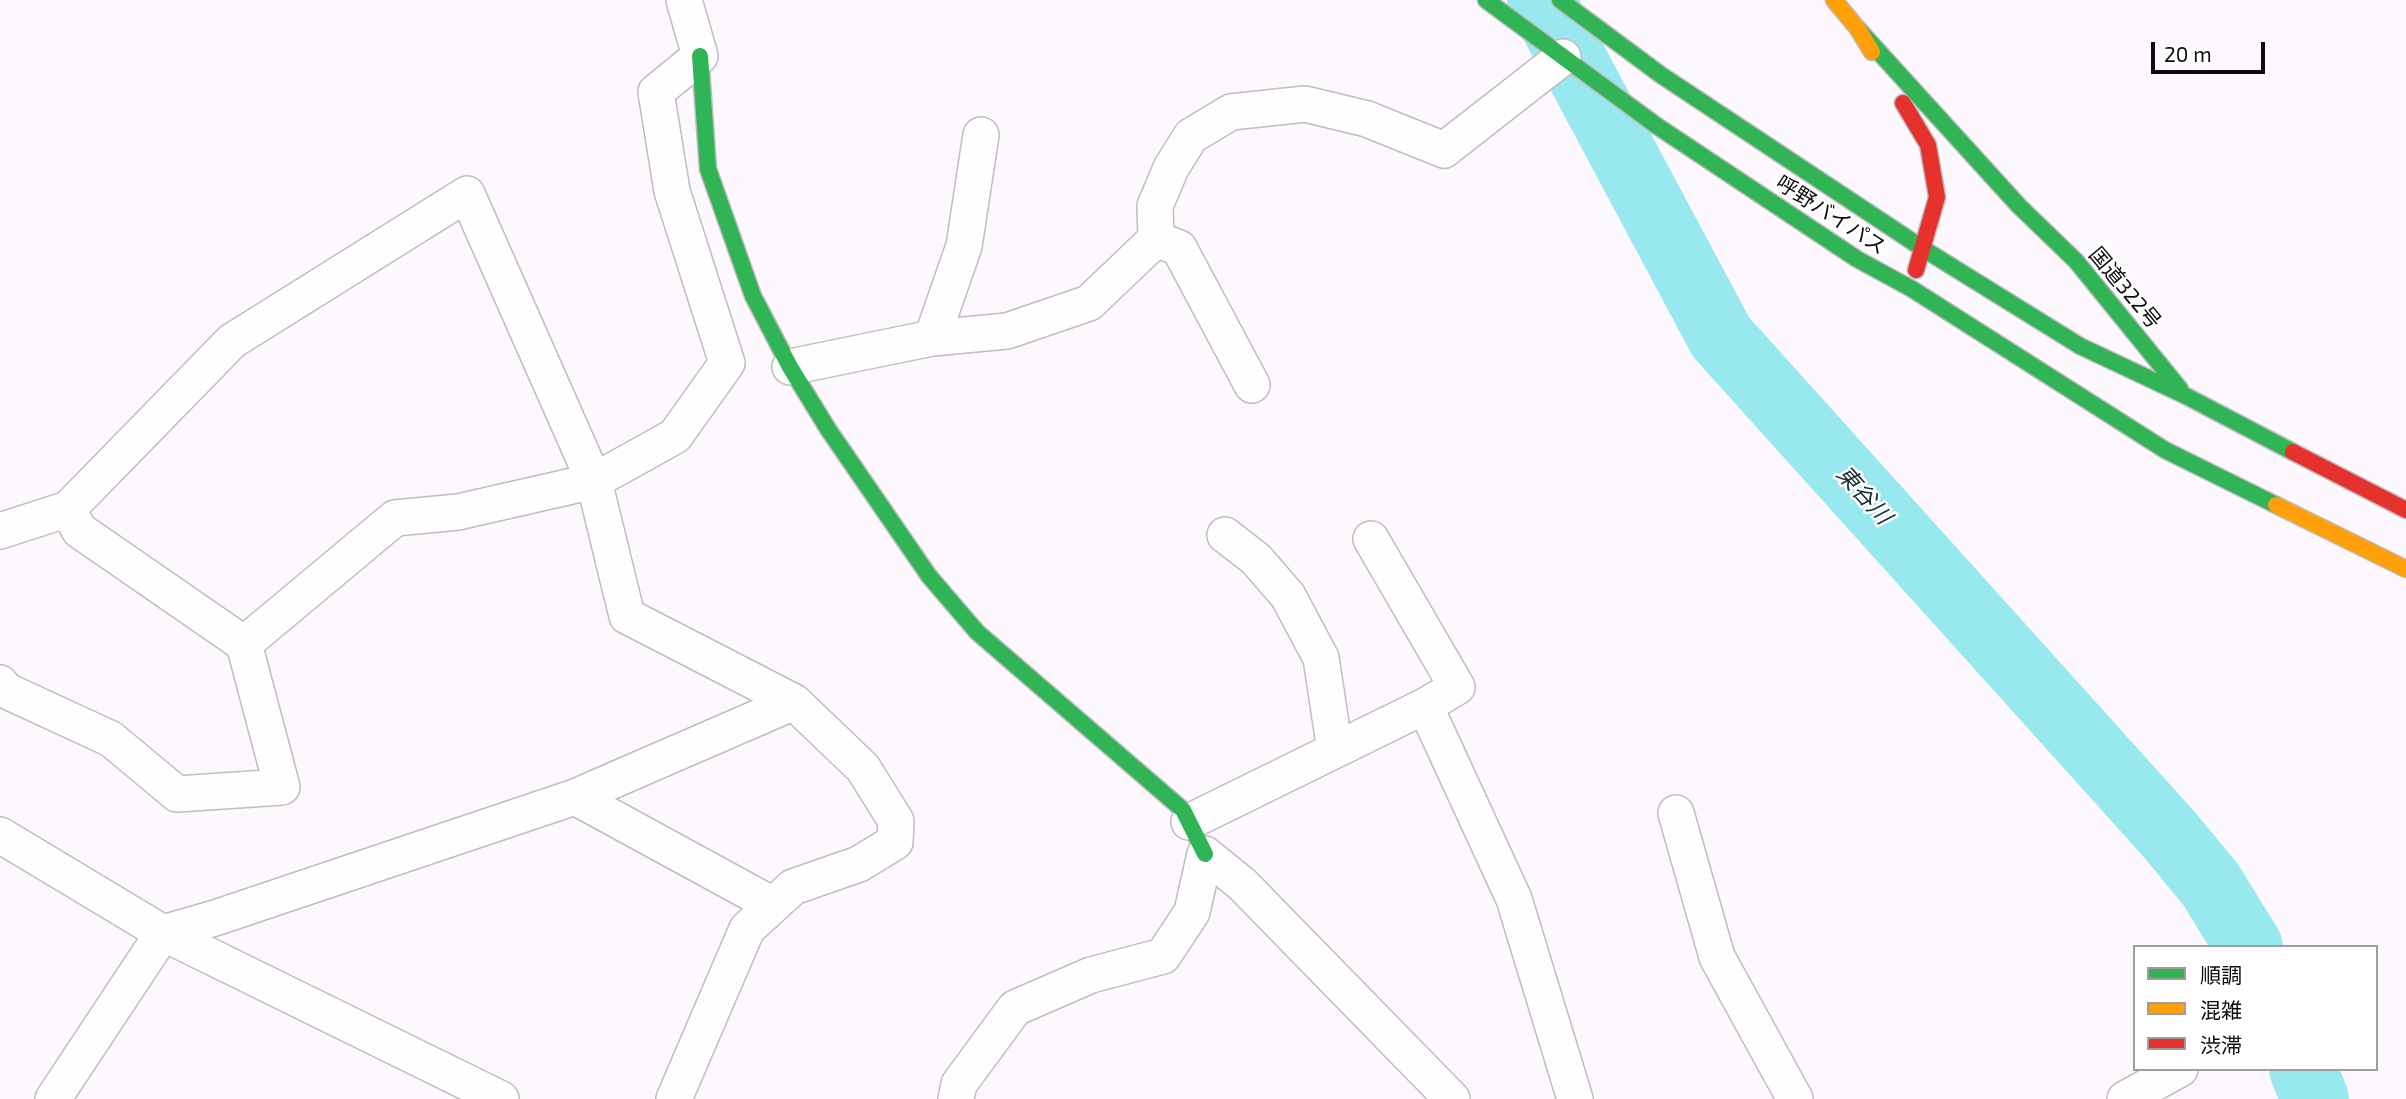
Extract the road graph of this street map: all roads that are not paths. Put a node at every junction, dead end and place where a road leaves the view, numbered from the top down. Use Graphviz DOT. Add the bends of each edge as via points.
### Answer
graph roads {
  1 [pos="684,0"];
  2 [pos="1486,0"];
  3 [pos="1560,0"];
  4 [pos="1834,0"];
  5 [pos="1858,30"];
  6 [pos="700,56"];
  7 [pos="1563,57"];
  8 [pos="981,135"];
  9 [pos="1156,239"];
  10 [pos="1922,248"];
  11 [pos="1912,289"];
  12 [pos="932,338"];
  13 [pos="790,367"];
  14 [pos="1252,385"];
  15 [pos="2186,396"];
  16 [pos="594,481"];
  17 [pos="68,509"];
  18 [pos="2406,510"];
  19 [pos="0,531"];
  20 [pos="1225,535"];
  21 [pos="1371,539"];
  22 [pos="2406,569"];
  23 [pos="244,644"];
  24 [pos="0,683"];
  25 [pos="794,702"];
  26 [pos="1425,706"];
  27 [pos="1335,750"];
  28 [pos="575,797"];
  29 [pos="1675,813"];
  30 [pos="1189,822"];
  31 [pos="0,835"];
  32 [pos="1205,854"];
  33 [pos="774,905"];
  34 [pos="163,933"];
  35 [pos="2176,1071"];
  36 [pos="53,1099"];
  37 [pos="501,1099"];
  38 [pos="674,1099"];
  39 [pos="956,1099"];
  40 [pos="1452,1099"];
  41 [pos="1575,1099"];
  42 [pos="1795,1099"];
  43 [pos="2125,1099"];
  1 -- 6 [label="street"];
  2 -- 7 [label="main road, 呼野バイパス"];
  3 -- 10 [label="main road, 呼野バイパス" via="1661,75"];
  4 -- 5 [label="main road, 国道322号"];
  5 -- 10 [label="main road, 国道322号" via="1928,145 1937,197"];
  5 -- 15 [label="main road, 国道322号" via="2019,206 2076,261"];
  6 -- 13 [label="main road" via="708,169 753,296"];
  6 -- 16 [label="street" via="656,92 673,191 727,363 675,436"];
  7 -- 9 [label="street" via="1444,150 1367,119 1305,104 1231,112 1191,136 1171,168 1155,206"];
  7 -- 11 [label="main road, 呼野バイパス" via="1657,126 1857,259"];
  8 -- 12 [label="street" via="964,246"];
  9 -- 12 [label="street" via="1089,303 1007,331"];
  9 -- 14 [label="street" via="1179,248"];
  10 -- 11 [label="main road, 国道322号"];
  10 -- 15 [label="main road, 呼野バイパス" via="2080,346"];
  11 -- 22 [label="main road, 呼野バイパス" via="2165,450"];
  12 -- 13 [label="street"];
  13 -- 30 [label="main road" via="929,576 977,632 1183,810"];
  15 -- 18 [label="main road, 国道322号"];
  16 -- 17 [label="street" via="467,194 232,341"];
  16 -- 23 [label="street" via="457,512 395,518"];
  16 -- 25 [label="street" via="627,616"];
  17 -- 19 [label="street"];
  17 -- 23 [label="street" via="79,530"];
  20 -- 27 [label="street" via="1256,559 1288,596 1321,658"];
  21 -- 26 [label="street" via="1457,687"];
  23 -- 24 [label="street" via="282,787 177,794 111,739 7,691"];
  25 -- 28 [label="street"];
  25 -- 33 [label="street" via="863,768 896,821 895,842 859,864 793,887"];
  26 -- 27 [label="street"];
  26 -- 41 [label="street" via="1514,899"];
  27 -- 30 [label="street"];
  28 -- 33 [label="street"];
  28 -- 34 [label="street"];
  29 -- 42 [label="street" via="1717,957"];
  30 -- 32 [label="main road"];
  31 -- 34 [label="street"];
  32 -- 39 [label="street" via="1192,912 1163,956 1091,975 1015,1008 959,1084"];
  32 -- 40 [label="street" via="1242,884"];
  33 -- 38 [label="street" via="747,929"];
  34 -- 36 [label="street"];
  34 -- 37 [label="street"];
  35 -- 43 [label="street"];
}
